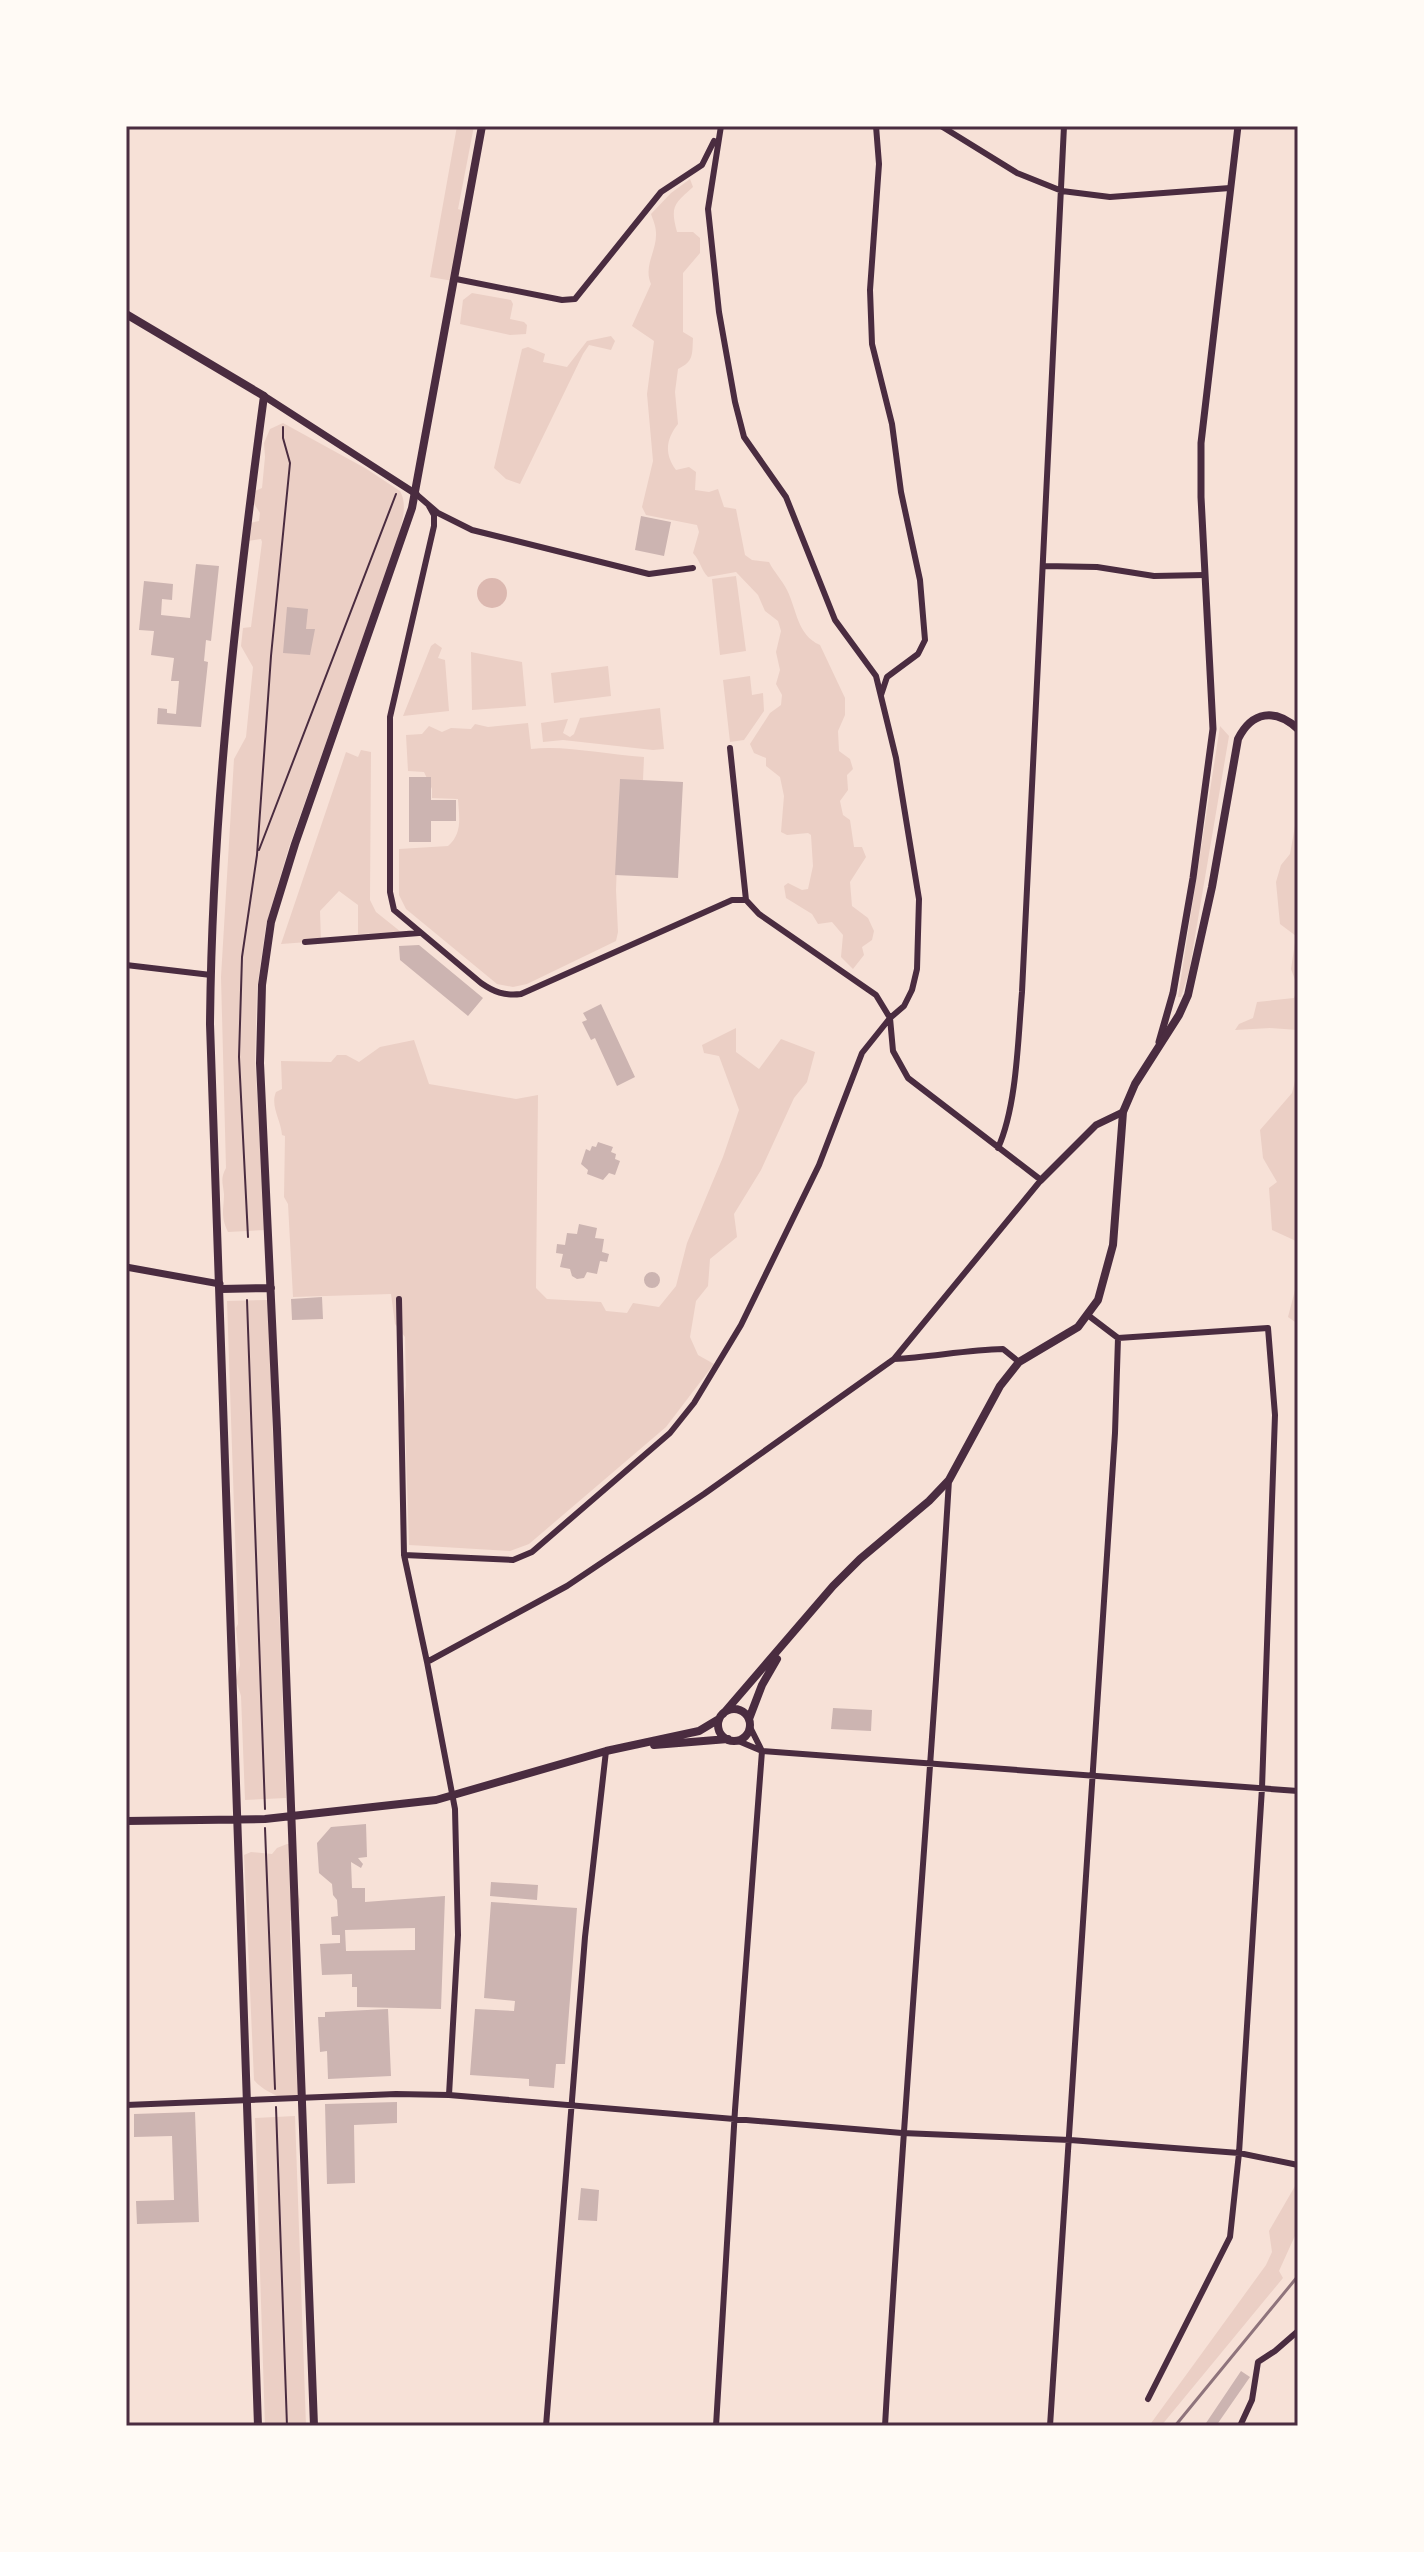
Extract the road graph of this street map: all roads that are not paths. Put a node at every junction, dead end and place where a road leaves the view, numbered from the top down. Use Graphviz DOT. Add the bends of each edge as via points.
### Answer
graph roads {
  1 [pos="482,126"];
  2 [pos="721,126"];
  3 [pos="876,126"];
  4 [pos="941,126"];
  5 [pos="1064,126"];
  6 [pos="1238,126"];
  7 [pos="1230,188"];
  8 [pos="1062,191"];
  9 [pos="456,279"];
  10 [pos="126,314"];
  11 [pos="264,396"];
  12 [pos="416,494"];
  13 [pos="429,506"];
  14 [pos="1044,566"];
  15 [pos="693,568"];
  16 [pos="1205,575"];
  17 [pos="881,695"];
  18 [pos="1298,729"];
  19 [pos="730,748"];
  20 [pos="746,900"];
  21 [pos="419,933"];
  22 [pos="305,942"];
  23 [pos="126,965"];
  24 [pos="211,975"];
  25 [pos="890,1018"];
  26 [pos="1158,1048"];
  27 [pos="1123,1112"];
  28 [pos="998,1148"];
  29 [pos="1041,1180"];
  30 [pos="126,1267"];
  31 [pos="220,1286"];
  32 [pos="271,1288"];
  33 [pos="399,1299"];
  34 [pos="1089,1316"];
  35 [pos="1118,1338"];
  36 [pos="894,1359"];
  37 [pos="1019,1362"];
  38 [pos="949,1480"];
  39 [pos="404,1555"];
  40 [pos="792,1635"];
  41 [pos="427,1662"];
  42 [pos="721,1717"];
  43 [pos="750,1723"];
  44 [pos="732,1740"];
  45 [pos="621,1747"];
  46 [pos="606,1751"];
  47 [pos="762,1751"];
  48 [pos="931,1763"];
  49 [pos="1094,1777"];
  50 [pos="1262,1788"];
  51 [pos="1298,1791"];
  52 [pos="454,1797"];
  53 [pos="293,1816"];
  54 [pos="237,1820"];
  55 [pos="126,1821"];
  56 [pos="449,2095"];
  57 [pos="302,2098"];
  58 [pos="248,2099"];
  59 [pos="126,2105"];
  60 [pos="571,2106"];
  61 [pos="735,2118"];
  62 [pos="902,2133"];
  63 [pos="1070,2140"];
  64 [pos="1239,2153"];
  65 [pos="1297,2161"];
  66 [pos="1298,2331"];
  67 [pos="1148,2399"];
  68 [pos="258,2426"];
  69 [pos="314,2426"];
  70 [pos="546,2426"];
  71 [pos="716,2426"];
  72 [pos="885,2426"];
  73 [pos="1050,2426"];
  74 [pos="1240,2426"];
  1 -- 9 [label="main road"];
  2 -- 9 [label="street" via="702,165 661,192 575,299"];
  2 -- 17 [label="street" via="708,209 719,312 744,437 786,497 835,620 876,676"];
  3 -- 17 [label="street" via="872,344 920,580 925,640 918,654 887,677"];
  4 -- 8 [label="street" via="1017,173"];
  5 -- 8 [label="street"];
  6 -- 7 [label="street"];
  7 -- 8 [label="street" via="1110,197"];
  7 -- 16 [label="street" via="1201,443"];
  8 -- 14 [label="street"];
  9 -- 12 [label="main road"];
  10 -- 11 [label="main road"];
  11 -- 12 [label="street"];
  11 -- 24 [label="main road" via="224,738"];
  12 -- 13 [label="street"];
  12 -- 32 [label="main road" via="299,831 267,943 260,1063"];
  13 -- 15 [label="street" via="472,530 649,574"];
  13 -- 21 [label="street" via="434,526 390,717 391,903"];
  14 -- 16 [label="street"];
  14 -- 28 [label="street" via="1022,992 1016,1061"];
  16 -- 26 [label="street" via="1213,729 1178,965"];
  17 -- 25 [label="street" via="919,899 912,990"];
  18 -- 26 [label="main road" via="1266,715 1244,726 1238,739 1194,977"];
  19 -- 20 [label="street"];
  20 -- 21 [label="street" via="732,900 510,996 481,983"];
  20 -- 25 [label="street" via="876,995"];
  21 -- 22 [label="street"];
  23 -- 24 [label="street"];
  24 -- 31 [label="main road"];
  25 -- 28 [label="street" via="893,1051 908,1078"];
  25 -- 39 [label="street" via="862,1053 819,1165 741,1325 670,1433 532,1552 513,1560"];
  26 -- 27 [label="main road"];
  27 -- 29 [label="street" via="1096,1125"];
  27 -- 34 [label="main road" via="1113,1245"];
  28 -- 29 [label="street"];
  29 -- 36 [label="street"];
  30 -- 31 [label="street"];
  31 -- 32 [label="main road"];
  31 -- 54 [label="main road"];
  32 -- 53 [label="main road"];
  33 -- 39 [label="street"];
  34 -- 35 [label="street"];
  34 -- 37 [label="main road"];
  35 -- 49 [label="street"];
  35 -- 50 [label="street" via="1268,1328 1275,1415"];
  36 -- 37 [label="street" via="1003,1349"];
  36 -- 41 [label="street" via="567,1586"];
  37 -- 38 [label="main road" via="1000,1386"];
  38 -- 40 [label="main road" via="860,1559"];
  38 -- 48 [label="street"];
  39 -- 41 [label="street"];
  40 -- 42 [label="main road"];
  40 -- 43 [label="main road" via="771,1667"];
  41 -- 52 [label="street"];
  42 -- 43 [label="main road" via="737,1709"];
  42 -- 44 [label="main road" via="719,1729"];
  42 -- 45 [label="main road" via="699,1731"];
  43 -- 44 [label="main road" via="748,1733"];
  43 -- 47 [label="street"];
  44 -- 45 [label="main road"];
  44 -- 47 [label="street"];
  45 -- 46 [label="main road"];
  46 -- 52 [label="main road"];
  46 -- 60 [label="street"];
  47 -- 48 [label="street"];
  47 -- 61 [label="street"];
  48 -- 49 [label="street"];
  48 -- 62 [label="street"];
  49 -- 50 [label="street"];
  49 -- 63 [label="street"];
  50 -- 51 [label="street"];
  50 -- 64 [label="street"];
  52 -- 53 [label="main road"];
  52 -- 56 [label="street" via="458,1935"];
  53 -- 54 [label="main road"];
  53 -- 57 [label="main road"];
  54 -- 55 [label="main road"];
  54 -- 58 [label="main road"];
  56 -- 57 [label="street"];
  56 -- 60 [label="street"];
  57 -- 58 [label="street"];
  57 -- 69 [label="main road"];
  58 -- 59 [label="street"];
  58 -- 68 [label="main road"];
  60 -- 61 [label="street"];
  60 -- 70 [label="street"];
  61 -- 62 [label="street"];
  61 -- 71 [label="street"];
  62 -- 63 [label="street"];
  62 -- 72 [label="street"];
  63 -- 64 [label="street"];
  63 -- 73 [label="street"];
  64 -- 65 [label="street"];
  64 -- 67 [label="street" via="1230,2237"];
  66 -- 74 [label="street" via="1258,2362 1252,2400"];
}
